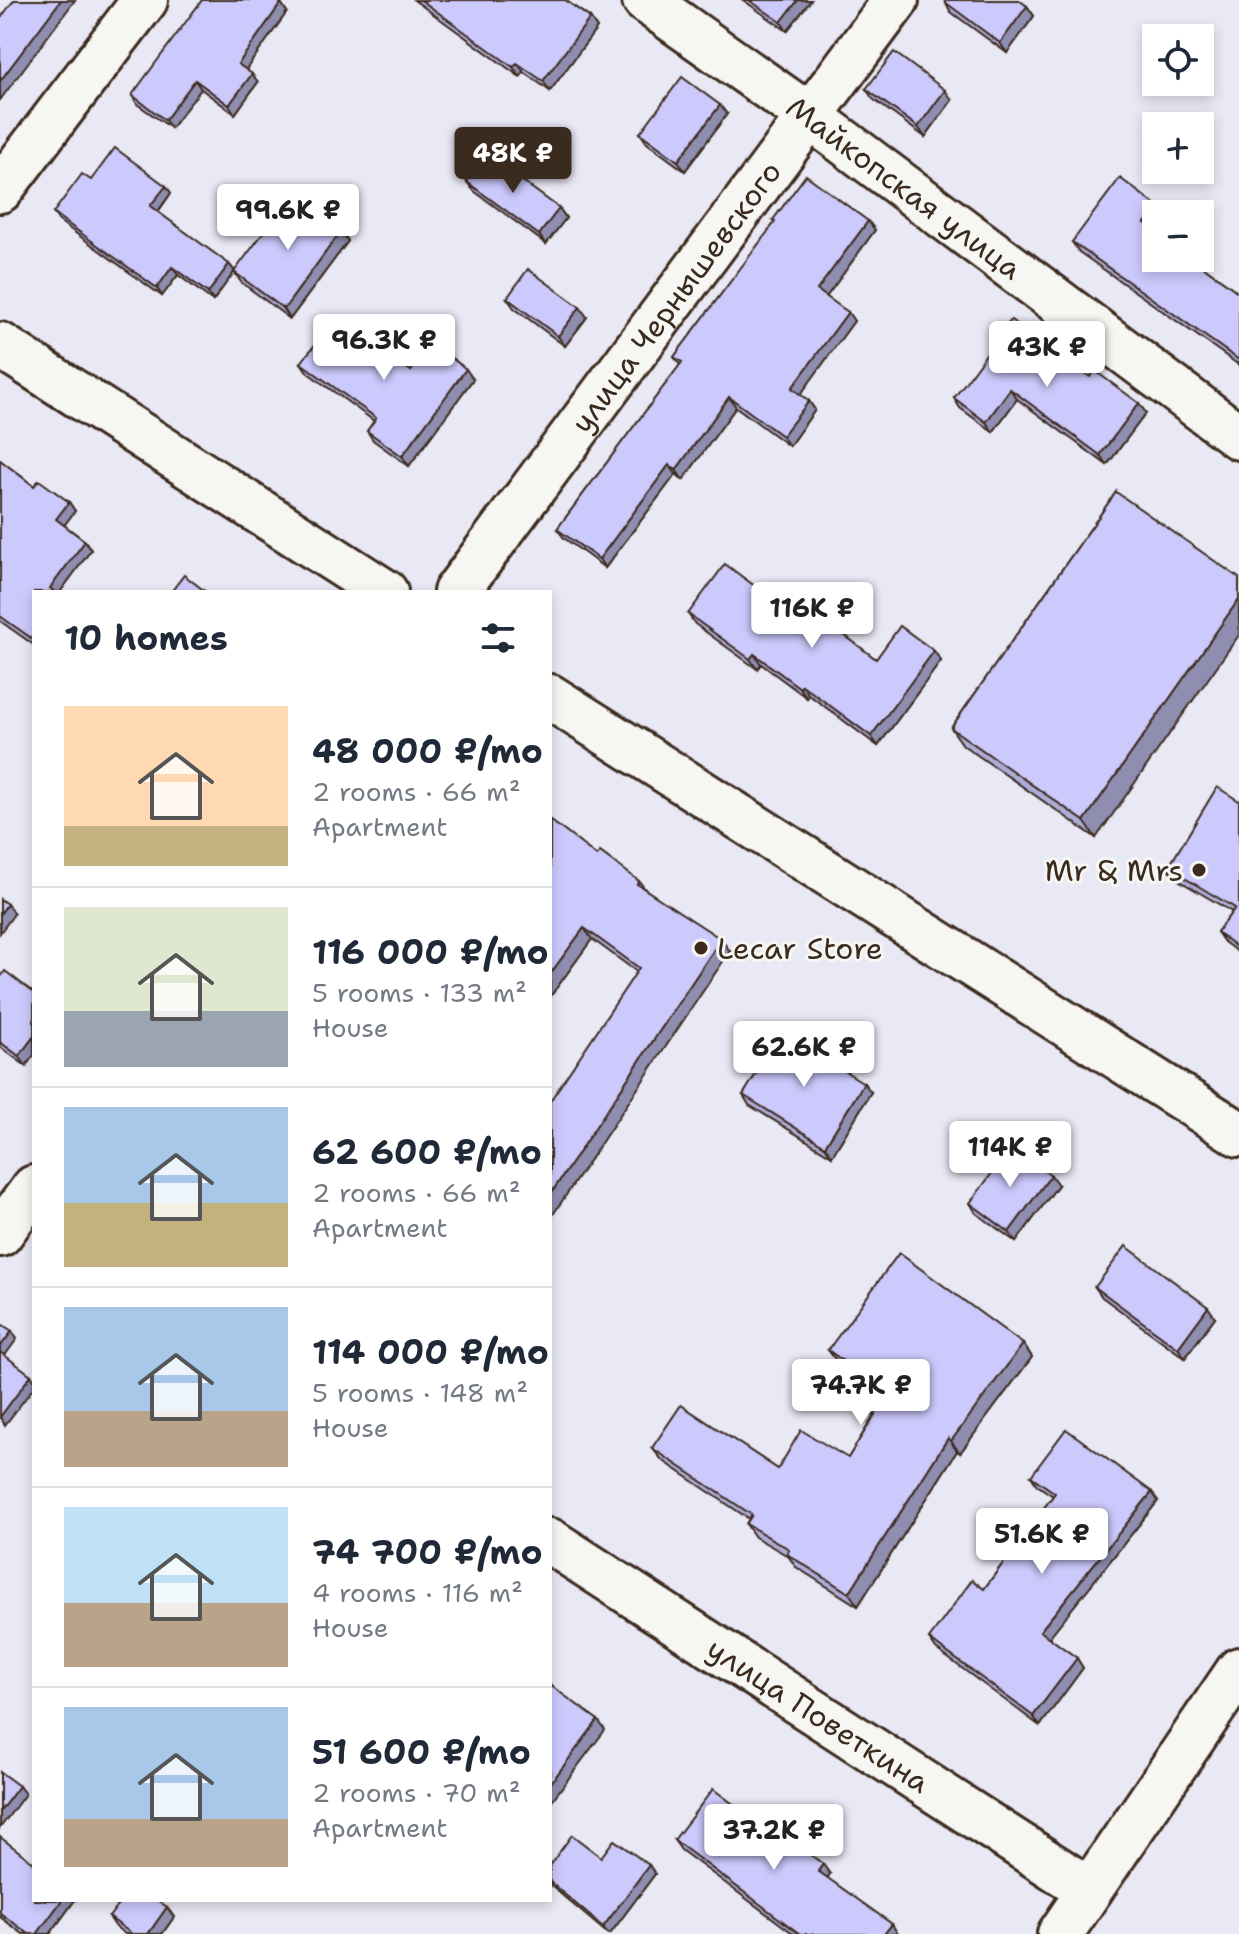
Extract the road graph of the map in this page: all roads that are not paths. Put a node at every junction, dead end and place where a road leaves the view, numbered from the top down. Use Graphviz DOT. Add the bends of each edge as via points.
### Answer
graph roads {
  1 [pos="145,0"];
  2 [pos="645,0"];
  3 [pos="896,0"];
  4 [pos="809,116"];
  5 [pos="0,190"];
  6 [pos="0,345"];
  7 [pos="1239,437"];
  8 [pos="382,590"];
  9 [pos="457,590"];
  10 [pos="552,698"];
  11 [pos="1239,1134"];
  12 [pos="552,1542"];
  13 [pos="1239,1670"];
  14 [pos="1089,1890"];
  15 [pos="1060,1934"];
  1 -- 5 [label="street"];
  2 -- 4 [label="street, Майкопская улица"];
  3 -- 4 [label="street, улица Чернышевского"];
  4 -- 7 [label="street, Майкопская улица"];
  4 -- 9 [label="street, улица Чернышевского"];
  6 -- 8 [label="street"];
  10 -- 11 [label="street"];
  12 -- 14 [label="street, улица Поветкина"];
  13 -- 14 [label="street"];
  14 -- 15 [label="street"];
}
